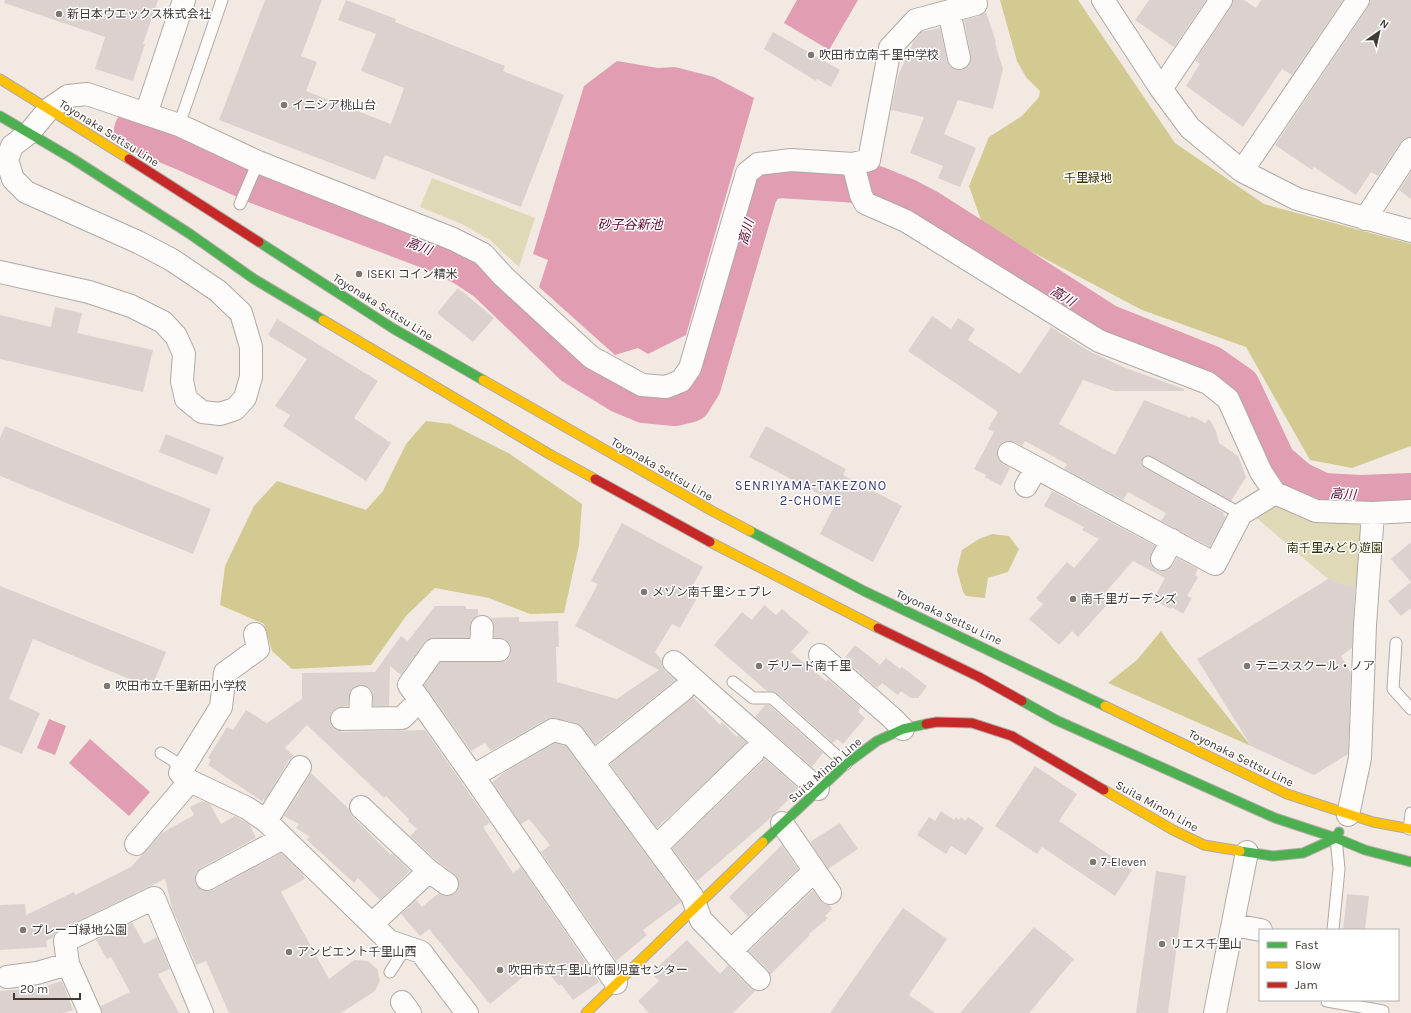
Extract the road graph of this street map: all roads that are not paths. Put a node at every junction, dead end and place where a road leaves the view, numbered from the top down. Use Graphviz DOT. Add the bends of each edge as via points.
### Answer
graph roads {
  1 [pos="184,0"];
  2 [pos="222,0"];
  3 [pos="1103,0"];
  4 [pos="1221,0"];
  5 [pos="1358,0"];
  6 [pos="976,4"];
  7 [pos="949,11"];
  8 [pos="959,58"];
  9 [pos="0,79"];
  10 [pos="1161,89"];
  11 [pos="49,109"];
  12 [pos="146,114"];
  13 [pos="0,116"];
  14 [pos="179,125"];
  15 [pos="29,133"];
  16 [pos="1411,149"];
  17 [pos="256,167"];
  18 [pos="854,167"];
  19 [pos="1242,171"];
  20 [pos="240,204"];
  21 [pos="1366,219"];
  22 [pos="1411,231"];
  23 [pos="0,272"];
  24 [pos="1009,453"];
  25 [pos="1148,462"];
  26 [pos="1275,493"];
  27 [pos="1411,511"];
  28 [pos="1241,514"];
  29 [pos="1373,514"];
  30 [pos="1172,540"];
  31 [pos="1162,559"];
  32 [pos="482,627"];
  33 [pos="255,634"];
  34 [pos="1396,643"];
  35 [pos="820,655"];
  36 [pos="674,662"];
  37 [pos="734,682"];
  38 [pos="683,690"];
  39 [pos="420,700"];
  40 [pos="1411,709"];
  41 [pos="354,711"];
  42 [pos="902,729"];
  43 [pos="161,753"];
  44 [pos="753,753"];
  45 [pos="593,762"];
  46 [pos="846,764"];
  47 [pos="300,767"];
  48 [pos="473,776"];
  49 [pos="185,777"];
  50 [pos="818,790"];
  51 [pos="361,806"];
  52 [pos="1411,813"];
  53 [pos="1345,820"];
  54 [pos="266,821"];
  55 [pos="782,823"];
  56 [pos="1410,829"];
  57 [pos="283,838"];
  58 [pos="1336,838"];
  59 [pos="136,844"];
  60 [pos="656,847"];
  61 [pos="1246,852"];
  62 [pos="1411,862"];
  63 [pos="429,871"];
  64 [pos="814,871"];
  65 [pos="207,879"];
  66 [pos="446,884"];
  67 [pos="830,893"];
  68 [pos="696,907"];
  69 [pos="372,924"];
  70 [pos="1233,926"];
  71 [pos="1333,929"];
  72 [pos="1259,930"];
  73 [pos="406,947"];
  74 [pos="732,950"];
  75 [pos="68,964"];
  76 [pos="390,972"];
  77 [pos="6,977"];
  78 [pos="759,979"];
  79 [pos="616,983"];
  80 [pos="1326,1001"];
  81 [pos="593,1011"];
  82 [pos="1383,1011"];
  83 [pos="463,1012"];
  84 [pos="90,1013"];
  85 [pos="202,1013"];
  86 [pos="1215,1013"];
  1 -- 12 [label="street"];
  2 -- 14 [label="lane"];
  3 -- 10 [label="street"];
  4 -- 10 [label="street"];
  5 -- 19 [label="street"];
  6 -- 7 [label="street"];
  7 -- 8 [label="street"];
  7 -- 18 [label="street" via="916,20 890,48 869,160"];
  9 -- 11 [label="main road, Toyonaka Settsu Line"];
  10 -- 19 [label="street" via="1190,128"];
  11 -- 12 [label="street" via="68,96 87,94"];
  11 -- 15 [label="street"];
  11 -- 53 [label="main road, Toyonaka Settsu Line" via="394,329 714,512 864,591"];
  12 -- 14 [label="street"];
  13 -- 15 [label="main road"];
  14 -- 17 [label="street"];
  15 -- 23 [label="street" via="12,146 7,160 13,179 26,192 172,260 218,291 241,313 251,346 251,377 245,398 235,409 220,414 202,412 186,399 182,381 184,354 176,336 163,322 131,306 89,292"];
  15 -- 58 [label="main road" via="190,234 254,279 550,455 701,537 978,676 1056,720 1275,818"];
  16 -- 21 [label="street"];
  17 -- 18 [label="street" via="453,239 483,254 591,357 642,385 666,387 681,381 690,368 747,173 758,164 791,160"];
  17 -- 20 [label="lane"];
  18 -- 26 [label="street" via="865,203 906,221 1099,341 1208,383 1228,399 1261,472"];
  19 -- 21 [label="street" via="1298,199"];
  21 -- 22 [label="street"];
  24 -- 30 [label="street" via="1031,477"];
  25 -- 28 [label="lane"];
  26 -- 28 [label="street"];
  26 -- 29 [label="street" via="1316,511"];
  27 -- 29 [label="street"];
  28 -- 30 [label="street" via="1219,566"];
  29 -- 53 [label="street" via="1365,625 1360,758"];
  30 -- 31 [label="street"];
  32 -- 39 [label="street" via="490,650 434,650 409,685"];
  33 -- 49 [label="street" via="258,649 225,673 221,707"];
  34 -- 40 [label="lane" via="1393,689"];
  35 -- 42 [label="street"];
  36 -- 50 [label="street"];
  37 -- 46 [label="lane" via="753,698 772,698"];
  38 -- 45 [label="street"];
  39 -- 41 [label="street" via="402,718"];
  39 -- 48 [label="street"];
  42 -- 46 [label="main road, Suita Minoh Line" via="877,741"];
  42 -- 61 [label="main road, Suita Minoh Line" via="936,722 972,723 1012,736 1204,846"];
  43 -- 49 [label="lane" via="174,761"];
  44 -- 60 [label="street"];
  45 -- 48 [label="street" via="573,735 553,730"];
  45 -- 60 [label="street"];
  46 -- 50 [label="main road, Suita Minoh Line"];
  47 -- 54 [label="street"];
  48 -- 79 [label="street"];
  49 -- 54 [label="street" via="247,808"];
  49 -- 59 [label="street"];
  50 -- 55 [label="main road, Suita Minoh Line"];
  51 -- 63 [label="street"];
  52 -- 56 [label="lane"];
  53 -- 56 [label="main road"];
  53 -- 58 [label="main road"];
  54 -- 57 [label="street"];
  55 -- 64 [label="street"];
  55 -- 68 [label="main road, Suita Minoh Line"];
  57 -- 65 [label="street"];
  57 -- 69 [label="street"];
  58 -- 61 [label="main road, Suita Minoh Line" via="1303,853 1273,856"];
  58 -- 62 [label="main road" via="1365,850"];
  58 -- 71 [label="lane" via="1339,869"];
  60 -- 68 [label="street" via="692,896"];
  61 -- 70 [label="street"];
  63 -- 66 [label="street"];
  63 -- 69 [label="street"];
  64 -- 67 [label="street"];
  64 -- 74 [label="street"];
  68 -- 74 [label="street" via="701,920"];
  68 -- 79 [label="main road, Suita Minoh Line"];
  69 -- 73 [label="street" via="389,941"];
  70 -- 72 [label="street"];
  70 -- 86 [label="street"];
  73 -- 76 [label="lane"];
  73 -- 83 [label="street" via="422,952"];
  74 -- 78 [label="street"];
  75 -- 77 [label="street" via="37,973"];
  75 -- 84 [label="street"];
  75 -- 85 [label="street" via="65,941 154,898"];
  79 -- 81 [label="main road, Suita Minoh Line"];
  80 -- 82 [label="lane"];
}
